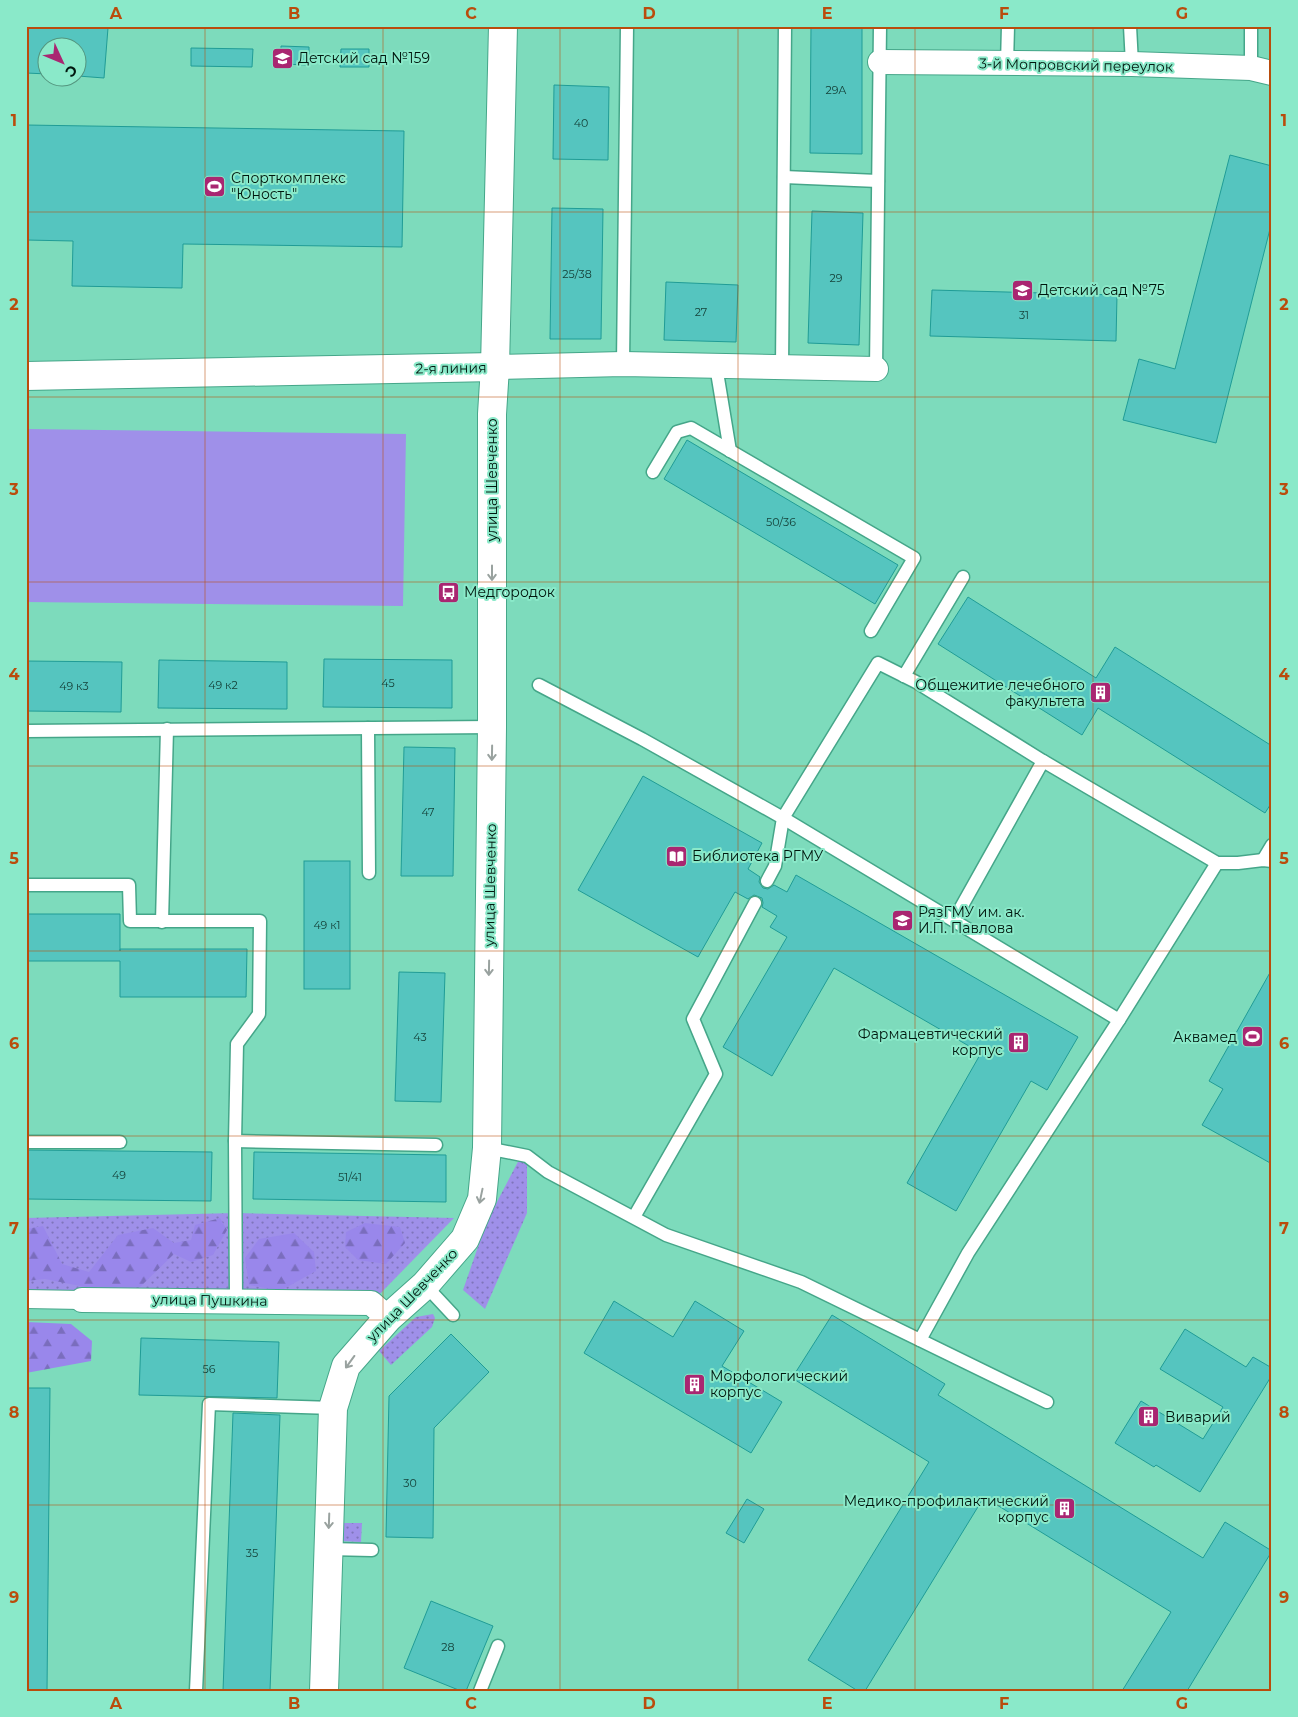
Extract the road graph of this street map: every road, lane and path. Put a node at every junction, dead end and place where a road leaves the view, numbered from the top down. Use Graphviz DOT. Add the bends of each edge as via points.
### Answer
graph roads {
  1 [pos="503,26"];
  2 [pos="627,26"];
  3 [pos="785,26"];
  4 [pos="880,26"];
  5 [pos="1008,26"];
  6 [pos="1130,26"];
  7 [pos="1252,26"];
  8 [pos="880,62"];
  9 [pos="1007,64"];
  10 [pos="1132,64"];
  11 [pos="1261,71"];
  12 [pos="784,177"];
  13 [pos="878,181"];
  14 [pos="623,364"];
  15 [pos="716,366"];
  16 [pos="495,367"];
  17 [pos="782,367"];
  18 [pos="876,369"];
  19 [pos="26,376"];
  20 [pos="730,450"];
  21 [pos="653,472"];
  22 [pos="963,577"];
  23 [pos="871,631"];
  24 [pos="904,676"];
  25 [pos="539,684"];
  26 [pos="492,727"];
  27 [pos="368,728"];
  28 [pos="167,729"];
  29 [pos="26,731"];
  30 [pos="1043,761"];
  31 [pos="783,818"];
  32 [pos="1272,844"];
  33 [pos="1268,860"];
  34 [pos="1217,863"];
  35 [pos="369,873"];
  36 [pos="768,881"];
  37 [pos="26,885"];
  38 [pos="755,903"];
  39 [pos="954,920"];
  40 [pos="162,922"];
  41 [pos="1119,1020"];
  42 [pos="235,1141"];
  43 [pos="26,1142"];
  44 [pos="120,1142"];
  45 [pos="436,1145"];
  46 [pos="487,1148"];
  47 [pos="634,1217"];
  48 [pos="425,1285"];
  49 [pos="26,1299"];
  50 [pos="82,1300"];
  51 [pos="236,1300"];
  52 [pos="453,1315"];
  53 [pos="388,1318"];
  54 [pos="920,1340"];
  55 [pos="1047,1402"];
  56 [pos="333,1408"];
  57 [pos="328,1549"];
  58 [pos="372,1550"];
  59 [pos="498,1646"];
  60 [pos="196,1691"];
  61 [pos="324,1691"];
  62 [pos="480,1691"];
  1 -- 16 [label="street, улица Шевченко"];
  2 -- 14 [label="lane"];
  3 -- 12 [label="lane"];
  4 -- 8 [label="lane"];
  5 -- 9 [label="lane"];
  6 -- 10 [label="lane"];
  7 -- 11 [label="lane"];
  8 -- 9 [label="street, 3-й Мопровский переулок"];
  8 -- 13 [label="lane"];
  9 -- 10 [label="street, 3-й Мопровский переулок"];
  10 -- 11 [label="street, 3-й Мопровский переулок"];
  12 -- 13 [label="lane"];
  12 -- 17 [label="lane"];
  13 -- 18 [label="lane"];
  14 -- 15 [label="street, 2-я линия"];
  14 -- 16 [label="street, 2-я линия"];
  15 -- 17 [label="street, 2-я линия"];
  15 -- 20 [label="lane"];
  16 -- 19 [label="street, 2-я линия"];
  16 -- 26 [label="street, улица Шевченко, one-way" via="492,414"];
  17 -- 18 [label="street, 2-я линия"];
  20 -- 21 [label="lane" via="691,428 677,432"];
  20 -- 23 [label="lane" via="914,558"];
  22 -- 24 [label="lane"];
  24 -- 30 [label="lane"];
  24 -- 31 [label="lane" via="878,663"];
  25 -- 31 [label="lane"];
  26 -- 27 [label="lane"];
  26 -- 46 [label="street, улица Шевченко, one-way"];
  27 -- 28 [label="lane"];
  27 -- 35 [label="lane"];
  28 -- 29 [label="lane"];
  28 -- 40 [label="lane"];
  30 -- 34 [label="lane"];
  30 -- 39 [label="lane"];
  31 -- 36 [label="lane" via="776,866"];
  31 -- 39 [label="lane"];
  32 -- 33 [label="lane"];
  33 -- 34 [label="lane"];
  34 -- 41 [label="lane"];
  37 -- 40 [label="lane" via="129,885 130,921"];
  38 -- 47 [label="lane" via="693,1018 716,1074"];
  39 -- 41 [label="lane"];
  40 -- 42 [label="lane" via="260,922 259,1014 237,1044"];
  41 -- 54 [label="lane" via="968,1252"];
  42 -- 45 [label="lane"];
  42 -- 51 [label="lane"];
  43 -- 44 [label="lane"];
  46 -- 47 [label="lane" via="527,1156 548,1172"];
  46 -- 48 [label="street, улица Шевченко, one-way" via="482,1199 465,1238"];
  47 -- 54 [label="lane" via="666,1235 801,1282"];
  48 -- 52 [label="lane"];
  48 -- 53 [label="street, улица Шевченко"];
  49 -- 50 [label="street, улица Пушкина"];
  50 -- 51 [label="street, улица Пушкина"];
  51 -- 53 [label="street, улица Пушкина" via="371,1303"];
  53 -- 56 [label="street, улица Шевченко, one-way" via="346,1366"];
  54 -- 55 [label="lane"];
  56 -- 57 [label="street, улица Шевченко, one-way"];
  56 -- 60 [label="lane" via="209,1404"];
  57 -- 58 [label="lane"];
  57 -- 61 [label="street, улица Шевченко"];
  59 -- 62 [label="lane"];
}
